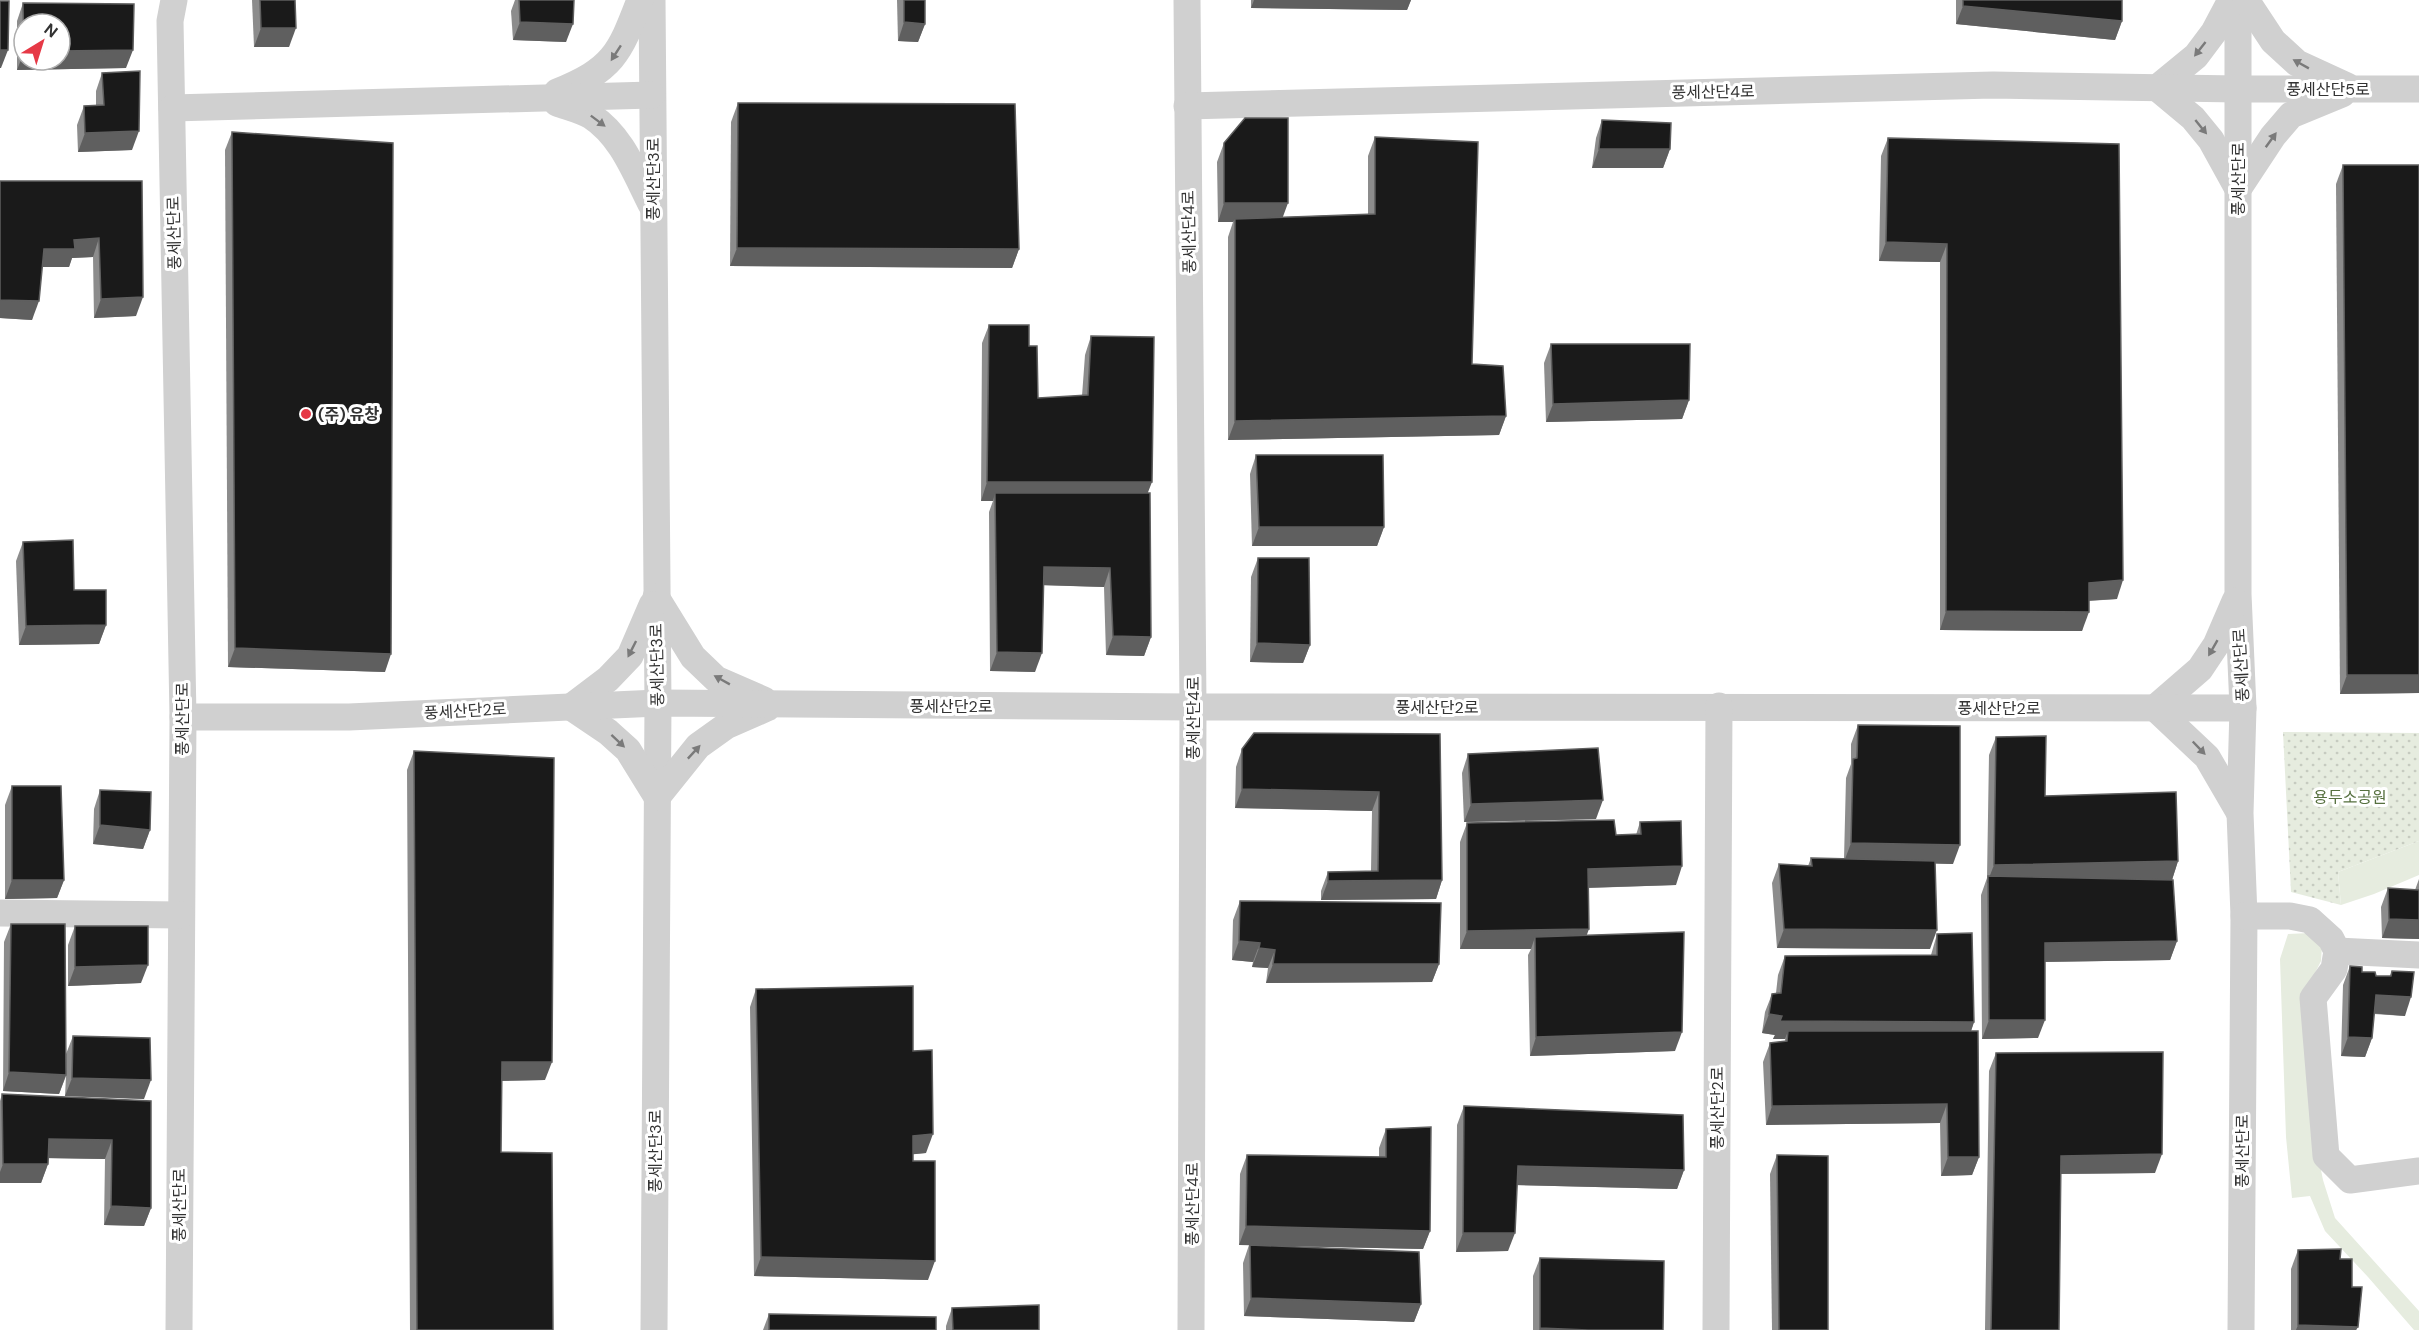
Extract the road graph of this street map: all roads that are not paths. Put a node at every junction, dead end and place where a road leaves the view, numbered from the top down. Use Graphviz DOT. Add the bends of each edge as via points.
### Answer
graph roads {
  1 [pos="174,0"];
  2 [pos="640,0"];
  3 [pos="652,0"];
  4 [pos="1187,0"];
  5 [pos="2231,0"];
  6 [pos="2238,0"];
  7 [pos="2246,0"];
  8 [pos="2157,88"];
  9 [pos="2238,89"];
  10 [pos="2354,89"];
  11 [pos="2419,89"];
  12 [pos="652,95"];
  13 [pos="544,98"];
  14 [pos="1187,105"];
  15 [pos="172,108"];
  16 [pos="2238,189"];
  17 [pos="653,209"];
  18 [pos="2238,594"];
  19 [pos="656,596"];
  20 [pos="658,703"];
  21 [pos="775,704"];
  22 [pos="571,706"];
  23 [pos="1719,706"];
  24 [pos="1193,707"];
  25 [pos="2155,708"];
  26 [pos="2243,708"];
  27 [pos="183,717"];
  28 [pos="657,797"];
  29 [pos="2240,813"];
  30 [pos="0,913"];
  31 [pos="181,915"];
  32 [pos="2244,916"];
  33 [pos="2337,951"];
  34 [pos="2419,955"];
  35 [pos="2419,1171"];
  36 [pos="179,1330"];
  37 [pos="654,1330"];
  38 [pos="1191,1330"];
  39 [pos="1716,1330"];
  40 [pos="2241,1330"];
  1 -- 15 [label="street, 풍세산단로" via="170,21"];
  2 -- 13 [label="street, one-way" via="626,37 608,65 583,82"];
  3 -- 12 [label="street, 풍세산단3로"];
  4 -- 14 [label="street, 풍세산단4로"];
  5 -- 8 [label="street, one-way" via="2196,56"];
  6 -- 9 [label="street, 풍세산단로"];
  10 -- 7 [label="street, one-way" via="2296,63 2273,42"];
  8 -- 9 [label="street, 풍세산단4로"];
  8 -- 14 [label="street, 풍세산단4로" via="1993,85"];
  8 -- 16 [label="street, one-way" via="2193,118 2211,140"];
  9 -- 10 [label="street, 풍세산단5로"];
  9 -- 16 [label="street, 풍세산단로"];
  10 -- 11 [label="street, 풍세산단5로"];
  16 -- 10 [label="street, one-way" via="2291,116"];
  12 -- 13 [label="street"];
  12 -- 17 [label="street, 풍세산단3로"];
  13 -- 15 [label="street"];
  13 -- 17 [label="street, one-way" via="590,115 609,130"];
  14 -- 24 [label="street, 풍세산단4로"];
  15 -- 27 [label="street, 풍세산단로"];
  16 -- 18 [label="street, 풍세산단로"];
  17 -- 19 [label="street, 풍세산단3로"];
  18 -- 25 [label="street, one-way" via="2216,645 2200,669"];
  18 -- 26 [label="street, 풍세산단로"];
  19 -- 20 [label="street, 풍세산단3로"];
  21 -- 19 [label="street, one-way" via="716,679 693,657"];
  19 -- 22 [label="street, one-way" via="630,656 609,679"];
  20 -- 21 [label="street, 풍세산단2로"];
  20 -- 22 [label="street, 풍세산단2로"];
  20 -- 28 [label="street, 풍세산단3로"];
  21 -- 24 [label="street, 풍세산단2로"];
  28 -- 21 [label="street, one-way" via="698,746 726,726"];
  22 -- 27 [label="street, 풍세산단2로" via="349,717"];
  22 -- 28 [label="street, one-way" via="628,750"];
  23 -- 24 [label="street, 풍세산단2로"];
  23 -- 25 [label="street, 풍세산단2로"];
  23 -- 39 [label="street, 풍세산단2로"];
  24 -- 38 [label="street, 풍세산단4로"];
  25 -- 26 [label="street, 풍세산단2로"];
  25 -- 29 [label="street, one-way" via="2207,757"];
  26 -- 29 [label="street, 풍세산단로"];
  27 -- 31 [label="street, 풍세산단로"];
  28 -- 37 [label="street, 풍세산단3로"];
  29 -- 32 [label="street, 풍세산단로"];
  30 -- 31 [label="street"];
  31 -- 36 [label="street, 풍세산단로"];
  32 -- 33 [label="street" via="2310,920 2331,939"];
  32 -- 40 [label="street, 풍세산단로"];
  33 -- 34 [label="street"];
  33 -- 35 [label="street" via="2334,969 2313,998 2326,1156 2350,1180"];
}
